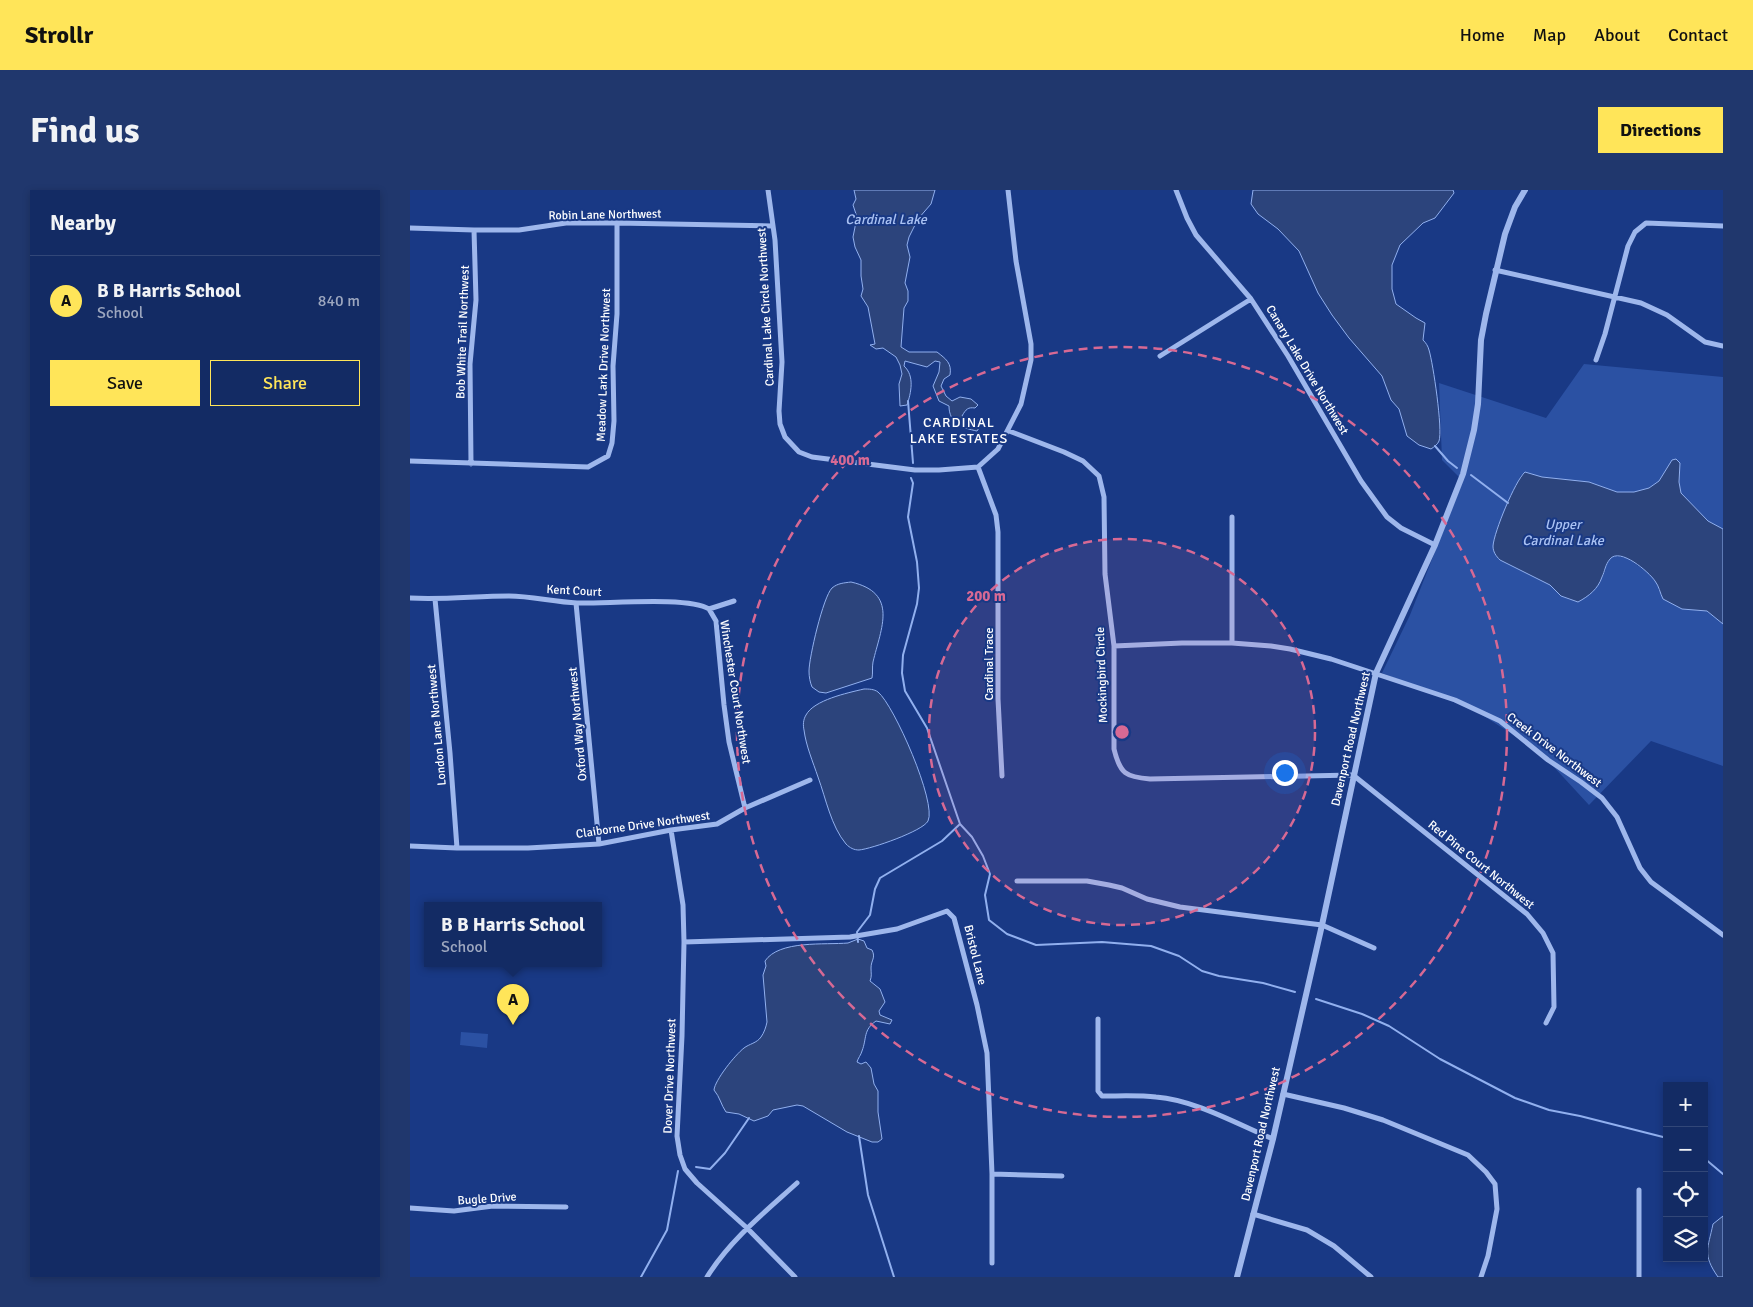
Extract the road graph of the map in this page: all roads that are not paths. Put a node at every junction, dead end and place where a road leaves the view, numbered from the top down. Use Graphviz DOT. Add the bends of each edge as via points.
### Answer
graph roads {
  1 [pos="768,190"];
  2 [pos="1008,190"];
  3 [pos="1176,190"];
  4 [pos="1525,190"];
  5 [pos="617,223"];
  6 [pos="772,226"];
  7 [pos="1723,226"];
  8 [pos="410,228"];
  9 [pos="474,230"];
  10 [pos="1495,270"];
  11 [pos="1616,296"];
  12 [pos="1251,299"];
  13 [pos="1723,346"];
  14 [pos="1160,356"];
  15 [pos="1596,360"];
  16 [pos="1009,431"];
  17 [pos="410,461"];
  18 [pos="472,464"];
  19 [pos="978,467"];
  20 [pos="1232,517"];
  21 [pos="1436,545"];
  22 [pos="410,598"];
  23 [pos="435,599"];
  24 [pos="734,601"];
  25 [pos="576,603"];
  26 [pos="709,609"];
  27 [pos="1232,643"];
  28 [pos="1114,646"];
  29 [pos="1376,673"];
  30 [pos="1353,775"];
  31 [pos="1002,776"];
  32 [pos="810,780"];
  33 [pos="745,808"];
  34 [pos="671,830"];
  35 [pos="599,844"];
  36 [pos="410,846"];
  37 [pos="457,848"];
  38 [pos="1017,881"];
  39 [pos="1322,925"];
  40 [pos="1723,934"];
  41 [pos="684,942"];
  42 [pos="1374,948"];
  43 [pos="1098,1019"];
  44 [pos="1546,1023"];
  45 [pos="1283,1094"];
  46 [pos="1273,1139"];
  47 [pos="992,1174"];
  48 [pos="1062,1176"];
  49 [pos="797,1183"];
  50 [pos="1638,1190"];
  51 [pos="566,1207"];
  52 [pos="410,1208"];
  53 [pos="1254,1214"];
  54 [pos="747,1228"];
  55 [pos="992,1263"];
  56 [pos="707,1277"];
  57 [pos="795,1277"];
  58 [pos="1237,1277"];
  59 [pos="1370,1277"];
  60 [pos="1481,1277"];
  61 [pos="1639,1277"];
  1 -- 6 [label="street, Cardinal Lake Circle Northwest"];
  2 -- 16 [label="street" via="1031,344 1031,360 1021,404"];
  3 -- 12 [label="street, Canary Lake Drive Northwest" via="1196,235"];
  4 -- 10 [label="street, Davenport Road Northwest" via="1515,206"];
  5 -- 6 [label="street, Robin Lane Northwest"];
  5 -- 9 [label="street, Robin Lane Northwest"];
  5 -- 18 [label="street, Meadow Lark Drive Northwest" via="614,421 608,456 588,467"];
  6 -- 19 [label="street, Cardinal Lake Circle Northwest" via="782,362 779,411 785,436 799,452 812,457 915,470"];
  7 -- 11 [label="street" via="1646,223 1635,232 1628,246"];
  8 -- 9 [label="street, Robin Lane Northwest"];
  9 -- 18 [label="street, Bob White Trail Northwest" via="476,300 470,364"];
  10 -- 11 [label="street"];
  10 -- 21 [label="street, Davenport Road Northwest" via="1481,340 1474,430 1463,474"];
  11 -- 13 [label="street" via="1667,315 1705,342"];
  11 -- 15 [label="street"];
  12 -- 14 [label="street"];
  12 -- 21 [label="street, Canary Lake Drive Northwest" via="1361,481 1387,517 1400,528"];
  16 -- 19 [label="street" via="998,449"];
  16 -- 28 [label="street, Mockingbird Circle" via="1083,461 1098,476 1104,497 1105,574"];
  17 -- 18 [label="street, Meadow Lark Drive Northwest"];
  19 -- 31 [label="street, Cardinal Trace" via="996,515 998,532 998,698"];
  20 -- 27 [label="street"];
  21 -- 29 [label="street, Davenport Road Northwest"];
  22 -- 23 [label="street, Kent Court"];
  23 -- 25 [label="street, Kent Court" via="510,596"];
  23 -- 37 [label="street, London Lane Northwest"];
  24 -- 26 [label="street"];
  25 -- 26 [label="street, Kent Court" via="679,603 702,605"];
  25 -- 35 [label="street, Oxford Way Northwest"];
  26 -- 33 [label="street, Winchester Court Northwest" via="716,621 729,742"];
  27 -- 28 [label="street, Creek Drive Northwest"];
  27 -- 29 [label="street, Creek Drive Northwest" via="1290,649"];
  28 -- 30 [label="street, Mockingbird Circle" via="1114,749 1117,765 1131,777 1206,779"];
  29 -- 30 [label="street, Davenport Road Northwest"];
  29 -- 40 [label="street, Creek Drive Northwest" via="1455,700 1500,721 1602,798 1617,816 1640,868 1651,882"];
  30 -- 39 [label="street, Davenport Road Northwest"];
  30 -- 44 [label="street, Red Pine Court Northwest" via="1527,914 1543,933 1553,952 1554,977 1554,1007"];
  32 -- 33 [label="street, Claiborne Drive Northwest"];
  33 -- 34 [label="street, Claiborne Drive Northwest" via="718,824"];
  34 -- 35 [label="street, Claiborne Drive Northwest"];
  34 -- 41 [label="street, Dover Drive Northwest" via="683,905"];
  35 -- 37 [label="street, Claiborne Drive Northwest"];
  36 -- 37 [label="street, Claiborne Drive Northwest"];
  38 -- 39 [label="street" via="1087,881 1122,888 1147,899 1180,907"];
  39 -- 42 [label="street"];
  39 -- 45 [label="street, Davenport Road Northwest"];
  41 -- 47 [label="street, Bristol Lane" via="850,937 897,929 947,912 956,920 986,1054"];
  41 -- 54 [label="street, Dover Drive Northwest" via="677,1136 680,1155 685,1169 697,1183"];
  43 -- 46 [label="street" via="1098,1091 1102,1096 1158,1097 1184,1103"];
  45 -- 46 [label="street, Davenport Road Northwest"];
  45 -- 60 [label="street" via="1383,1120 1468,1155 1495,1184 1497,1208"];
  46 -- 53 [label="street, Davenport Road Northwest"];
  47 -- 48 [label="street"];
  47 -- 55 [label="street"];
  49 -- 54 [label="street"];
  50 -- 61 [label="street"];
  51 -- 52 [label="street, Bugle Drive" via="493,1206 454,1211"];
  53 -- 58 [label="street, Davenport Road Northwest"];
  53 -- 59 [label="street" via="1308,1230 1334,1246"];
  54 -- 56 [label="street"];
  54 -- 57 [label="street, Dover Drive Northwest"];
}
